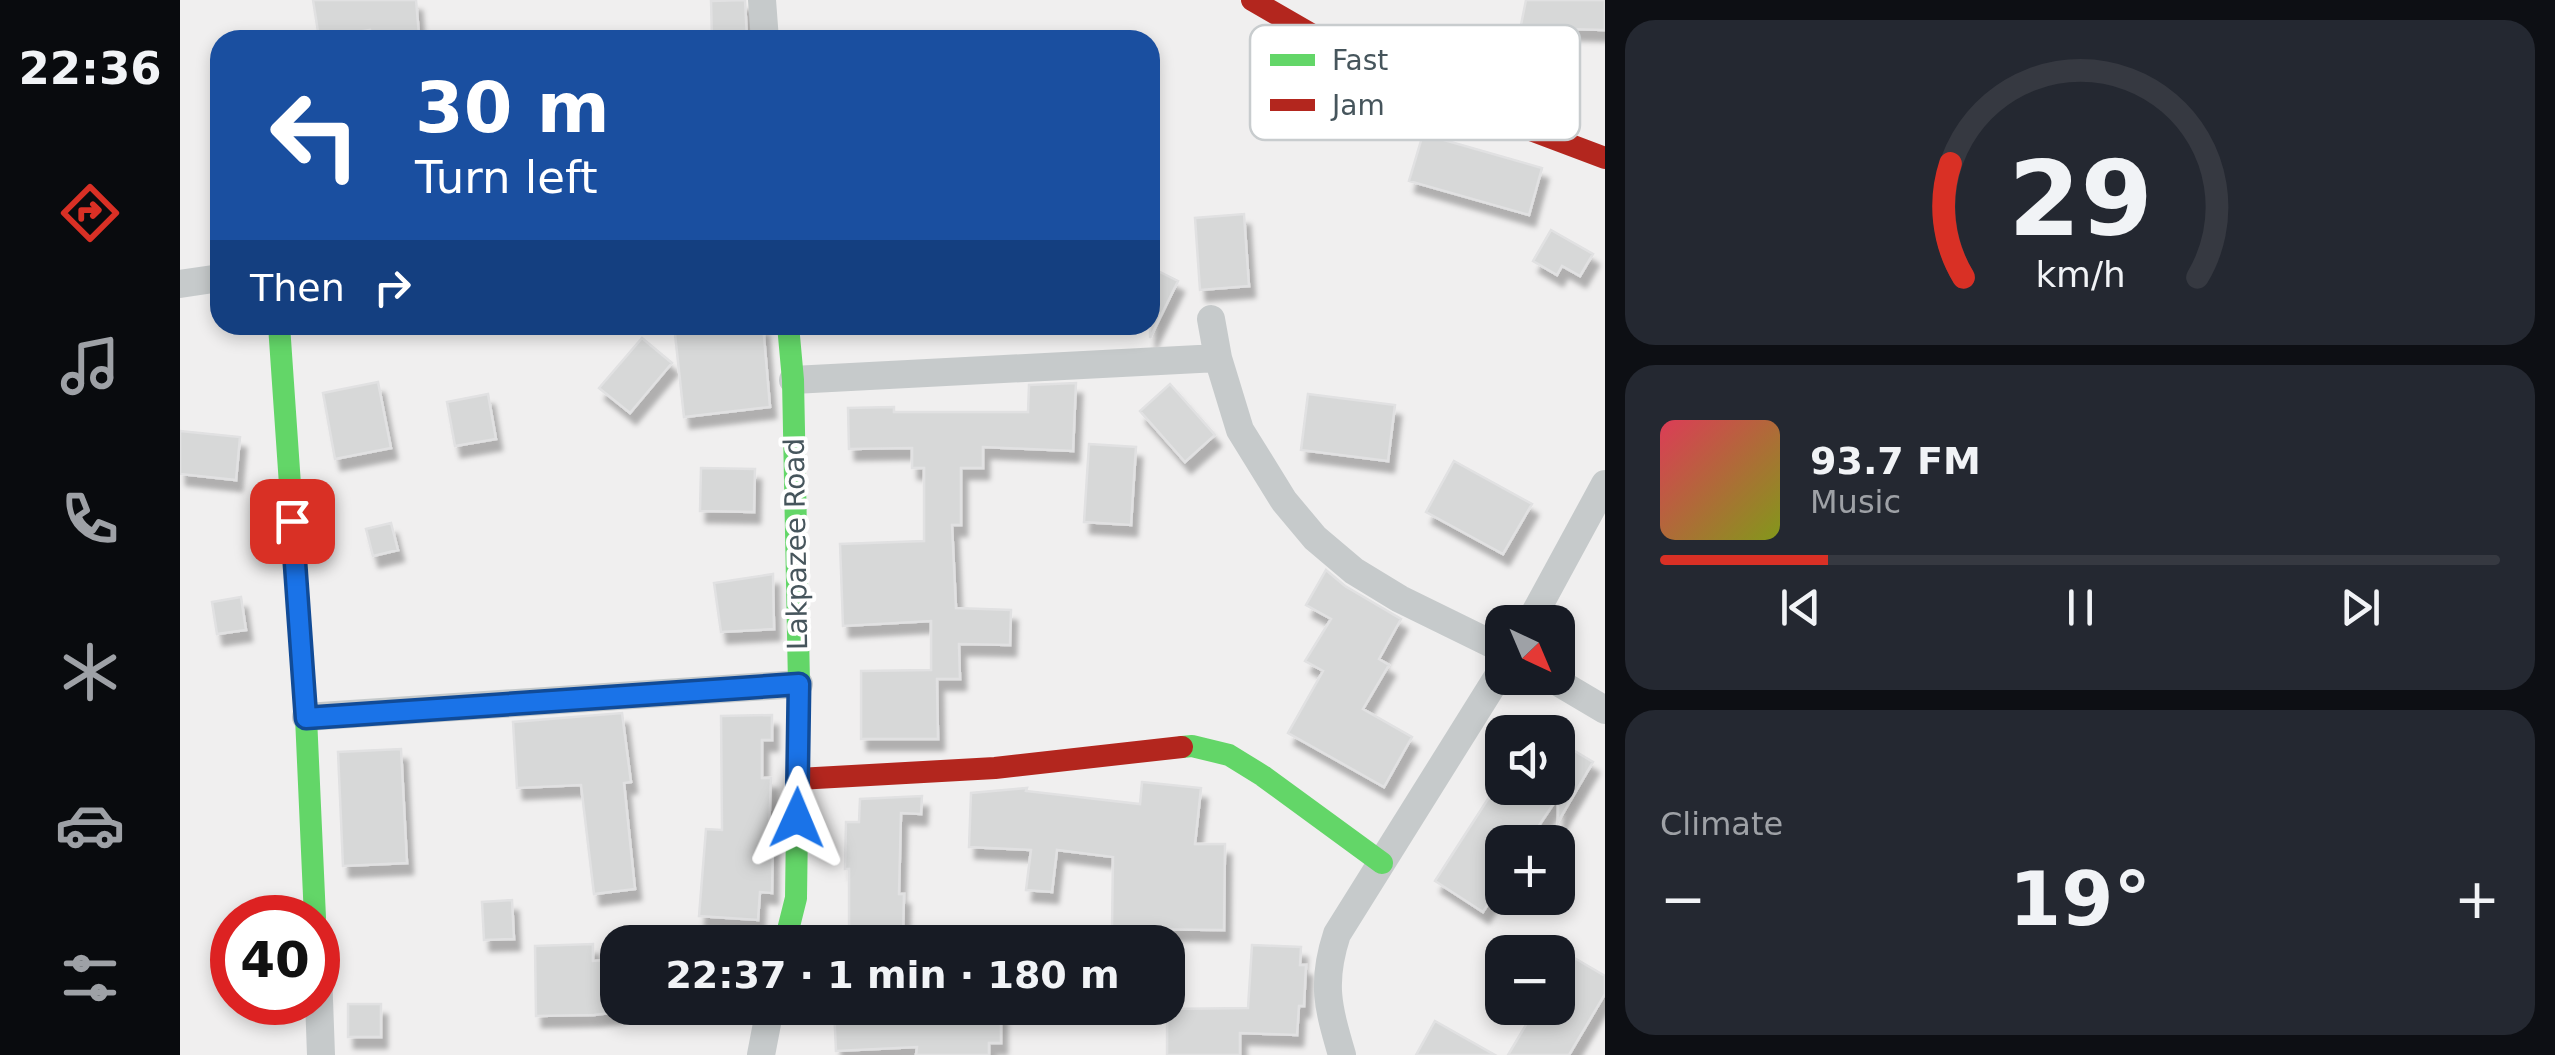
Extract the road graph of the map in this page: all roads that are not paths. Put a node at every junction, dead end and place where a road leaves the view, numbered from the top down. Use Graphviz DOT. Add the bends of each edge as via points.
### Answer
graph roads {
  1 [pos="762,0"];
  2 [pos="1252,0"];
  3 [pos="1295,25"];
  4 [pos="764,30"];
  5 [pos="1557,140"];
  6 [pos="1605,158"];
  7 [pos="210,280"];
  8 [pos="180,284"];
  9 [pos="1212,319"];
  10 [pos="280,335"];
  11 [pos="789,335"];
  12 [pos="1218,358"];
  13 [pos="793,380"];
  14 [pos="1605,484"];
  15 [pos="1539,605"];
  16 [pos="1485,642"];
  17 [pos="799,684"];
  18 [pos="1575,692"];
  19 [pos="1486,695"];
  20 [pos="1605,710"];
  21 [pos="306,718"];
  22 [pos="798,779"];
  23 [pos="1382,862"];
  24 [pos="314,895"];
  25 [pos="789,925"];
  26 [pos="320,1025"];
  27 [pos="767,1025"];
  28 [pos="321,1055"];
  29 [pos="761,1055"];
  30 [pos="1342,1055"];
  1 -- 4 [label="street"];
  2 -- 3 [label="street"];
  5 -- 6 [label="street"];
  7 -- 8 [label="street"];
  9 -- 12 [label="street"];
  10 -- 21 [label="street"];
  11 -- 13 [label="street, Lakpazee Road"];
  12 -- 13 [label="street"];
  12 -- 16 [label="street" via="1240,430 1315,538 1354,571"];
  13 -- 17 [label="street, Lakpazee Road"];
  14 -- 15 [label="street"];
  17 -- 21 [label="street"];
  17 -- 22 [label="street, Lakpazee Road"];
  18 -- 20 [label="street"];
  19 -- 23 [label="street"];
  21 -- 24 [label="street"];
  22 -- 23 [label="street" via="995,768 1192,746 1252,769"];
  22 -- 25 [label="street, Lakpazee Road" via="796,898"];
  23 -- 30 [label="street" via="1337,934 1328,963 1328,999"];
  26 -- 28 [label="street"];
  27 -- 29 [label="street"];
}
